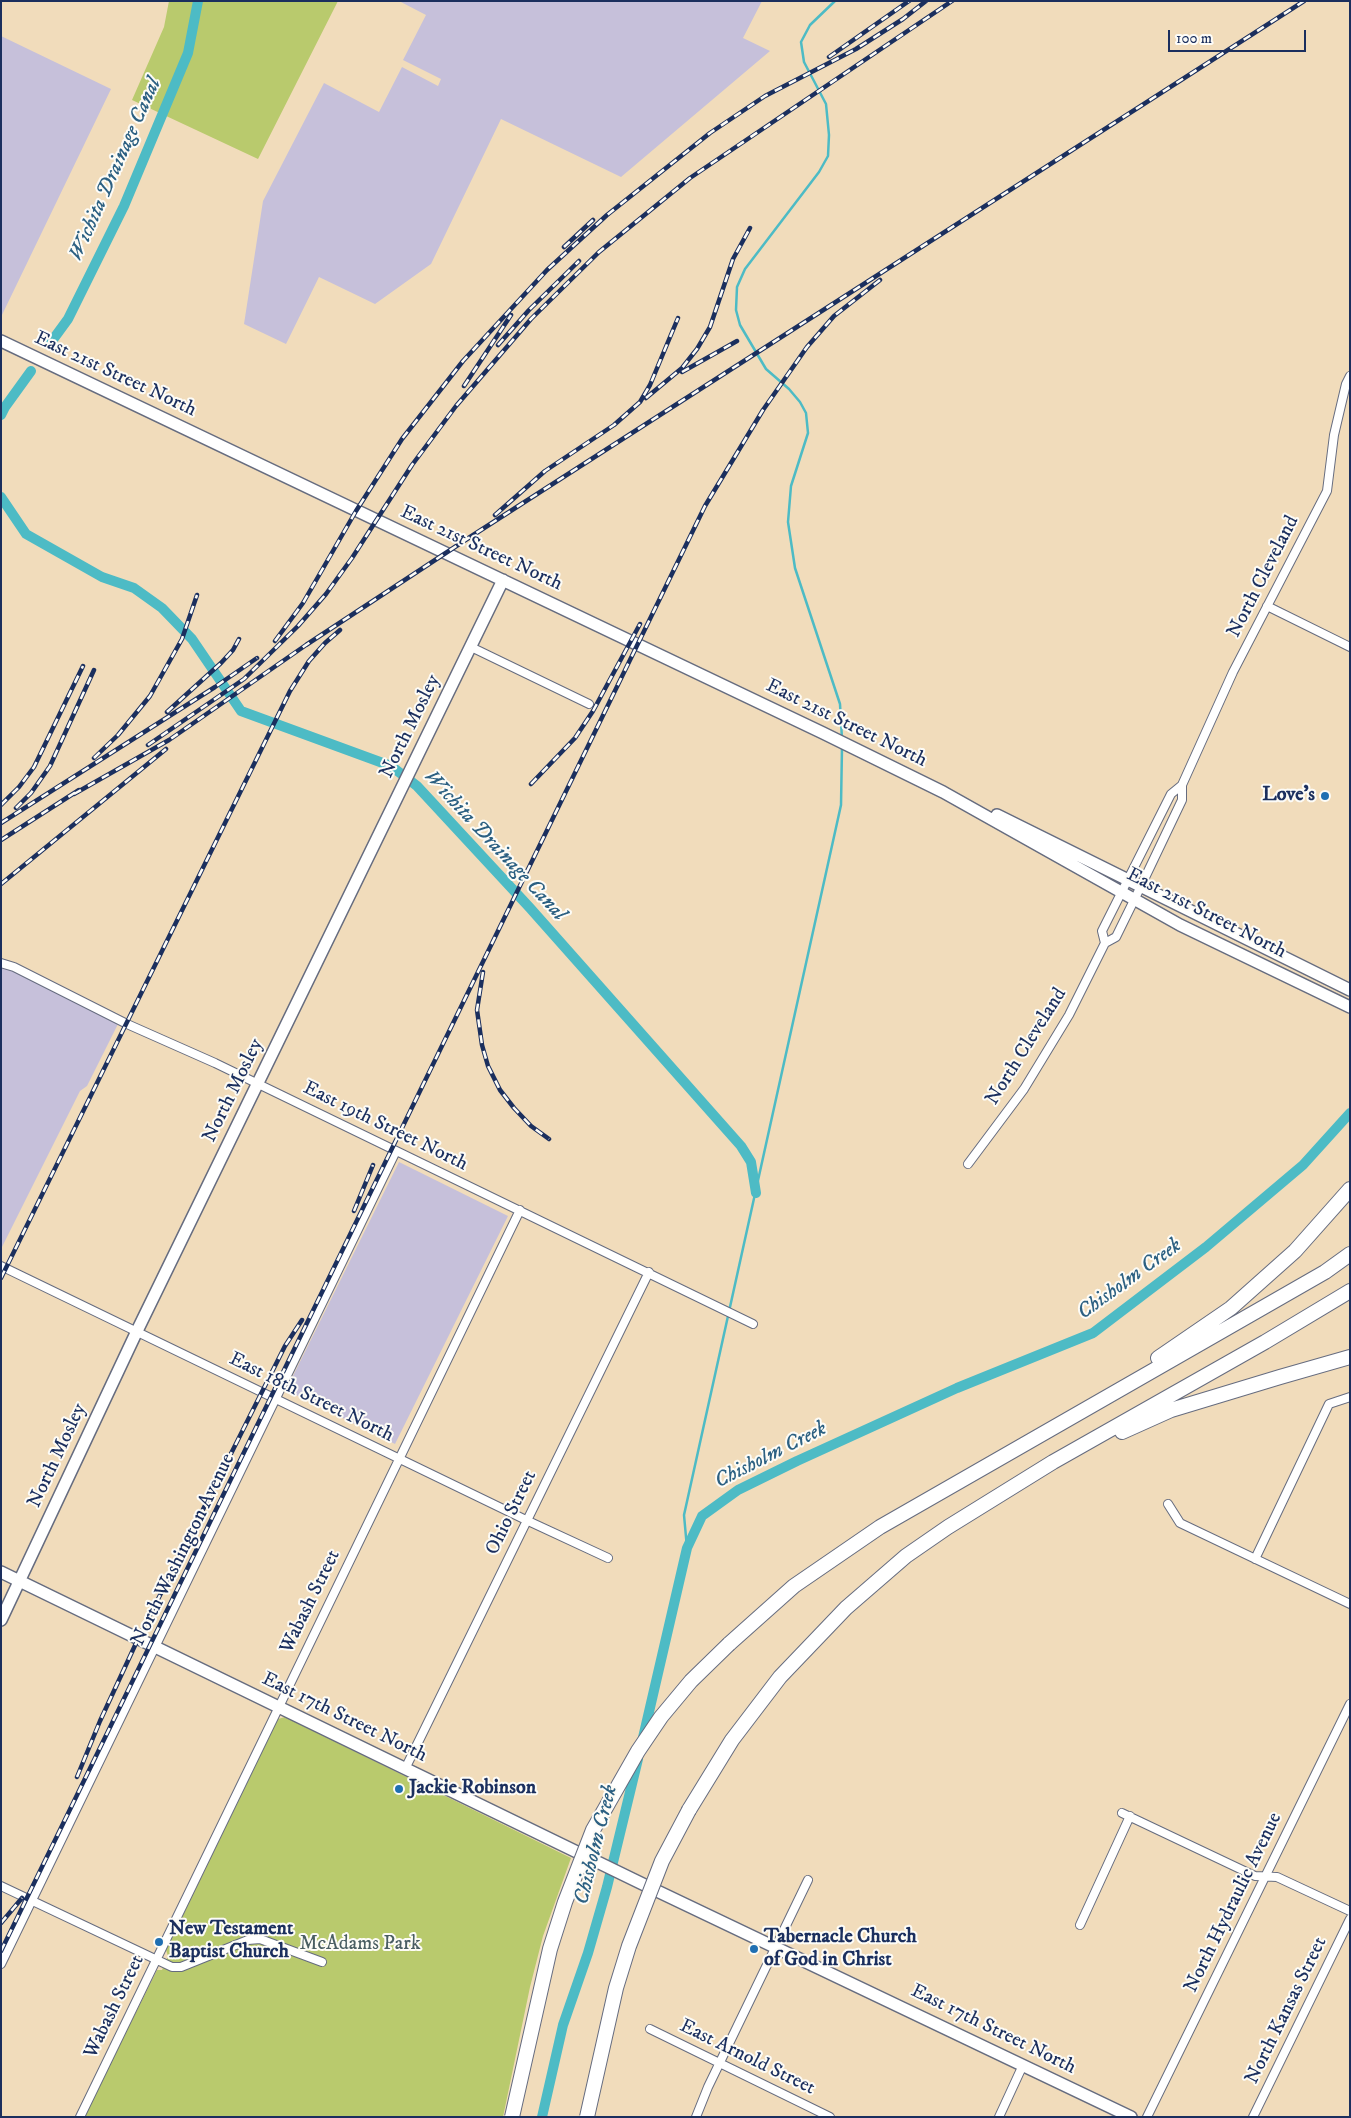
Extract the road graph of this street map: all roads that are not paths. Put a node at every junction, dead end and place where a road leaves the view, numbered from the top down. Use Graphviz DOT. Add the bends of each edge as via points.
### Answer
graph roads {
  1 [pos="1,341"];
  2 [pos="1350,376"];
  3 [pos="503,580"];
  4 [pos="1268,606"];
  5 [pos="471,647"];
  6 [pos="1350,647"];
  7 [pos="589,704"];
  8 [pos="1182,784"];
  9 [pos="943,792"];
  10 [pos="1128,880"];
  11 [pos="1141,886"];
  12 [pos="1121,892"];
  13 [pos="1134,900"];
  14 [pos="1105,943"];
  15 [pos="1,962"];
  16 [pos="1350,990"];
  17 [pos="1350,1007"];
  18 [pos="259,1084"];
  19 [pos="396,1151"];
  20 [pos="968,1164"];
  21 [pos="1350,1189"];
  22 [pos="520,1210"];
  23 [pos="1350,1254"];
  24 [pos="1,1266"];
  25 [pos="649,1272"];
  26 [pos="1350,1291"];
  27 [pos="754,1324"];
  28 [pos="137,1331"];
  29 [pos="1350,1357"];
  30 [pos="1350,1397"];
  31 [pos="276,1399"];
  32 [pos="1076,1414"];
  33 [pos="399,1459"];
  34 [pos="1053,1462"];
  35 [pos="1168,1504"];
  36 [pos="526,1520"];
  37 [pos="608,1558"];
  38 [pos="1254,1559"];
  39 [pos="1,1572"];
  40 [pos="20,1581"];
  41 [pos="1350,1604"];
  42 [pos="1,1620"];
  43 [pos="154,1647"];
  44 [pos="1350,1704"];
  45 [pos="278,1706"];
  46 [pos="405,1768"];
  47 [pos="1265,1876"];
  48 [pos="808,1880"];
  49 [pos="1,1886"];
  50 [pos="33,1901"];
  51 [pos="1350,1911"];
  52 [pos="1350,1919"];
  53 [pos="1080,1925"];
  54 [pos="777,1947"];
  55 [pos="156,1960"];
  56 [pos="322,1962"];
  57 [pos="1,1964"];
  58 [pos="650,2029"];
  59 [pos="720,2063"];
  60 [pos="1023,2065"];
  61 [pos="80,2117"];
  62 [pos="512,2117"];
  63 [pos="587,2117"];
  64 [pos="696,2117"];
  65 [pos="830,2117"];
  66 [pos="999,2117"];
  67 [pos="1131,2117"];
  68 [pos="1147,2117"];
  69 [pos="1253,2117"];
  1 -- 3 [label="street, East 21st Street North"];
  2 -- 4 [label="street, North Cleveland" via="1334,435 1327,491"];
  3 -- 5 [label="street, North Mosley"];
  3 -- 9 [label="street, East 21st Street North"];
  4 -- 6 [label="street"];
  4 -- 8 [label="street, North Cleveland" via="1233,672"];
  5 -- 7 [label="street"];
  5 -- 18 [label="street, North Mosley"];
  8 -- 10 [label="street, North Cleveland" via="1171,794"];
  8 -- 11 [label="street, North Cleveland" via="1182,800"];
  9 -- 10 [label="street, East 21st Street North" via="1013,822"];
  9 -- 12 [label="street, East 21st Street North"];
  10 -- 11 [label="street, East 21st Street North"];
  10 -- 12 [label="street, North Cleveland"];
  11 -- 13 [label="street, North Cleveland"];
  11 -- 16 [label="street, East 21st Street North"];
  12 -- 13 [label="street, East 21st Street North"];
  12 -- 14 [label="street, North Cleveland" via="1102,932"];
  13 -- 14 [label="street, North Cleveland" via="1116,937"];
  13 -- 17 [label="street, East 21st Street North"];
  14 -- 20 [label="street, North Cleveland" via="1070,1015 1024,1089"];
  15 -- 18 [label="street, East 19th Street North"];
  18 -- 19 [label="street, East 19th Street North"];
  18 -- 28 [label="street, North Mosley"];
  19 -- 22 [label="street, East 19th Street North"];
  19 -- 31 [label="street, North Washington Avenue"];
  21 -- 32 [label="highway" via="1295,1251 1231,1308"];
  22 -- 25 [label="street, East 19th Street North"];
  22 -- 33 [label="street, Wabash Street"];
  23 -- 32 [label="highway" via="1325,1272"];
  24 -- 28 [label="street, East 18th Street North"];
  25 -- 27 [label="street, East 19th Street North"];
  25 -- 36 [label="street, Ohio Street"];
  26 -- 34 [label="highway"];
  28 -- 31 [label="street, East 18th Street North"];
  28 -- 40 [label="street, North Mosley"];
  29 -- 34 [label="highway" via="1171,1410"];
  30 -- 38 [label="street" via="1330,1404"];
  31 -- 33 [label="street, East 18th Street North"];
  31 -- 43 [label="street, North Washington Avenue"];
  32 -- 62 [label="highway, bridge" via="880,1527 794,1586 691,1681 661,1717 593,1830 564,1902 537,1997"];
  33 -- 36 [label="street, East 18th Street North"];
  33 -- 45 [label="street, Wabash Street"];
  34 -- 63 [label="highway, bridge" via="906,1556 804,1650 732,1740 662,1861 629,1946 616,1988"];
  35 -- 38 [label="street" via="1180,1523"];
  36 -- 37 [label="street, East 18th Street North"];
  36 -- 46 [label="street, Ohio Street"];
  38 -- 41 [label="street"];
  39 -- 40 [label="street, East 17th Street North"];
  40 -- 42 [label="street, North Mosley"];
  40 -- 43 [label="street, East 17th Street North"];
  43 -- 45 [label="street, East 17th Street North"];
  43 -- 50 [label="street, North Washington Avenue"];
  44 -- 47 [label="street, North Hydraulic Avenue"];
  45 -- 46 [label="street, East 17th Street North"];
  45 -- 55 [label="street, Wabash Street"];
  46 -- 54 [label="street, East 17th Street North"];
  47 -- 51 [label="street" via="1276,1877"];
  47 -- 53 [label="street" via="1255,1876 1126,1815"];
  47 -- 68 [label="street, North Hydraulic Avenue"];
  48 -- 54 [label="street"];
  49 -- 50 [label="street"];
  50 -- 55 [label="street"];
  50 -- 57 [label="street, North Washington Avenue"];
  52 -- 69 [label="street, North Kansas Street"];
  54 -- 59 [label="street"];
  54 -- 60 [label="street, East 17th Street North"];
  55 -- 56 [label="street" via="181,1967 248,1940 260,1939"];
  55 -- 61 [label="street, Wabash Street"];
  58 -- 59 [label="street, East Arnold Street"];
  59 -- 64 [label="street"];
  59 -- 65 [label="street, East Arnold Street"];
  60 -- 66 [label="street"];
  60 -- 67 [label="street, East 17th Street North"];
}
